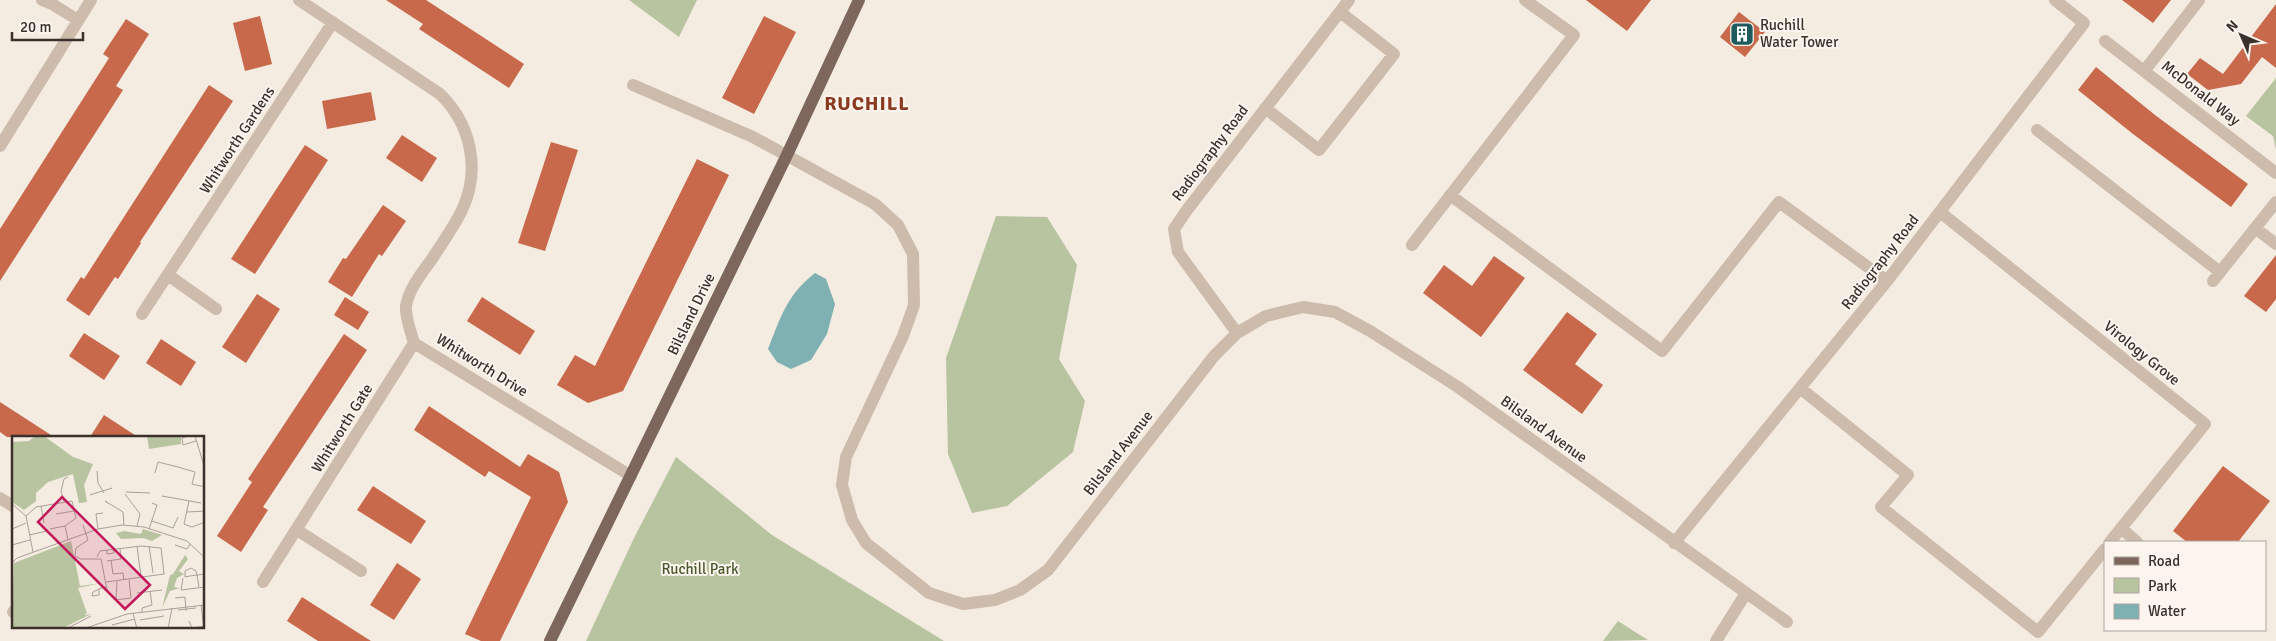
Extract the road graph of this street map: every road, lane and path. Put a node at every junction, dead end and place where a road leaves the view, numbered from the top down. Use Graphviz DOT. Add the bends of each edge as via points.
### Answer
graph roads {
  1 [pos="42,0"];
  2 [pos="91,0"];
  3 [pos="299,0"];
  4 [pos="859,0"];
  5 [pos="1350,0"];
  6 [pos="1525,0"];
  7 [pos="2055,0"];
  8 [pos="2199,0"];
  9 [pos="2071,5"];
  10 [pos="1340,12"];
  11 [pos="78,20"];
  12 [pos="334,22"];
  13 [pos="2105,41"];
  14 [pos="2145,70"];
  15 [pos="633,85"];
  16 [pos="1265,108"];
  17 [pos="2037,130"];
  18 [pos="0,146"];
  19 [pos="786,157"];
  20 [pos="2276,172"];
  21 [pos="1450,195"];
  22 [pos="2276,202"];
  23 [pos="1940,212"];
  24 [pos="2255,228"];
  25 [pos="2276,244"];
  26 [pos="1412,245"];
  27 [pos="168,275"];
  28 [pos="1888,281"];
  29 [pos="216,309"];
  30 [pos="142,314"];
  31 [pos="1236,333"];
  32 [pos="414,343"];
  33 [pos="1800,388"];
  34 [pos="630,476"];
  35 [pos="0,498"];
  36 [pos="12,506"];
  37 [pos="2121,528"];
  38 [pos="297,530"];
  39 [pos="2111,541"];
  40 [pos="2136,541"];
  41 [pos="1674,543"];
  42 [pos="2104,550"];
  43 [pos="362,571"];
  44 [pos="263,582"];
  45 [pos="1746,594"];
  46 [pos="1787,622"];
  47 [pos="550,641"];
  48 [pos="1716,641"];
  1 -- 11 [label="street"];
  2 -- 11 [label="street"];
  3 -- 12 [label="street, Whitworth Drive"];
  4 -- 19 [label="main road, Bilsland Drive"];
  5 -- 10 [label="street, Radiography Road"];
  6 -- 21 [label="street" via="1574,35"];
  7 -- 9 [label="street"];
  8 -- 14 [label="street"];
  9 -- 23 [label="street, Radiography Road" via="2084,23"];
  10 -- 16 [label="street, Radiography Road"];
  10 -- 16 [label="street" via="1394,54 1325,143 1319,150"];
  11 -- 18 [label="street"];
  12 -- 27 [label="street, Whitworth Gardens"];
  12 -- 32 [label="street, Whitworth Drive" via="440,94 456,111 469,144 472,168 468,197 457,220 412,288 406,306"];
  13 -- 14 [label="street, McDonald Way"];
  14 -- 20 [label="street, McDonald Way"];
  15 -- 19 [label="street, Bilsland Avenue" via="753,137"];
  16 -- 31 [label="street, Radiography Road" via="1174,229 1178,252"];
  17 -- 24 [label="street" via="2216,277"];
  19 -- 31 [label="street, Bilsland Avenue" via="875,204 898,225 913,254 914,304 903,336 846,457 842,485 852,520 866,542 929,593 963,604 995,600 1020,590 1048,570 1214,356"];
  19 -- 34 [label="main road, Bilsland Drive"];
  21 -- 26 [label="street"];
  21 -- 28 [label="street" via="1662,352 1779,202"];
  22 -- 24 [label="street"];
  23 -- 28 [label="street, Radiography Road"];
  23 -- 37 [label="street, Virology Grove" via="2205,424"];
  24 -- 25 [label="street"];
  27 -- 29 [label="street"];
  27 -- 30 [label="street, Whitworth Gardens"];
  28 -- 33 [label="street, Radiography Road"];
  31 -- 41 [label="street, Bilsland Avenue" via="1266,316 1303,307 1335,312 1458,387"];
  32 -- 34 [label="street, Whitworth Drive"];
  32 -- 38 [label="street, Whitworth Gate"];
  33 -- 41 [label="street, Radiography Road"];
  33 -- 42 [label="street" via="1908,475 1882,507 2038,632"];
  34 -- 47 [label="main road, Bilsland Drive"];
  35 -- 36 [label="street"];
  37 -- 39 [label="street, Virology Grove"];
  37 -- 40 [label="street"];
  38 -- 43 [label="street"];
  38 -- 44 [label="street, Whitworth Gate"];
  41 -- 45 [label="street, Bilsland Avenue"];
  45 -- 46 [label="street, Bilsland Avenue"];
  45 -- 48 [label="street"];
}
